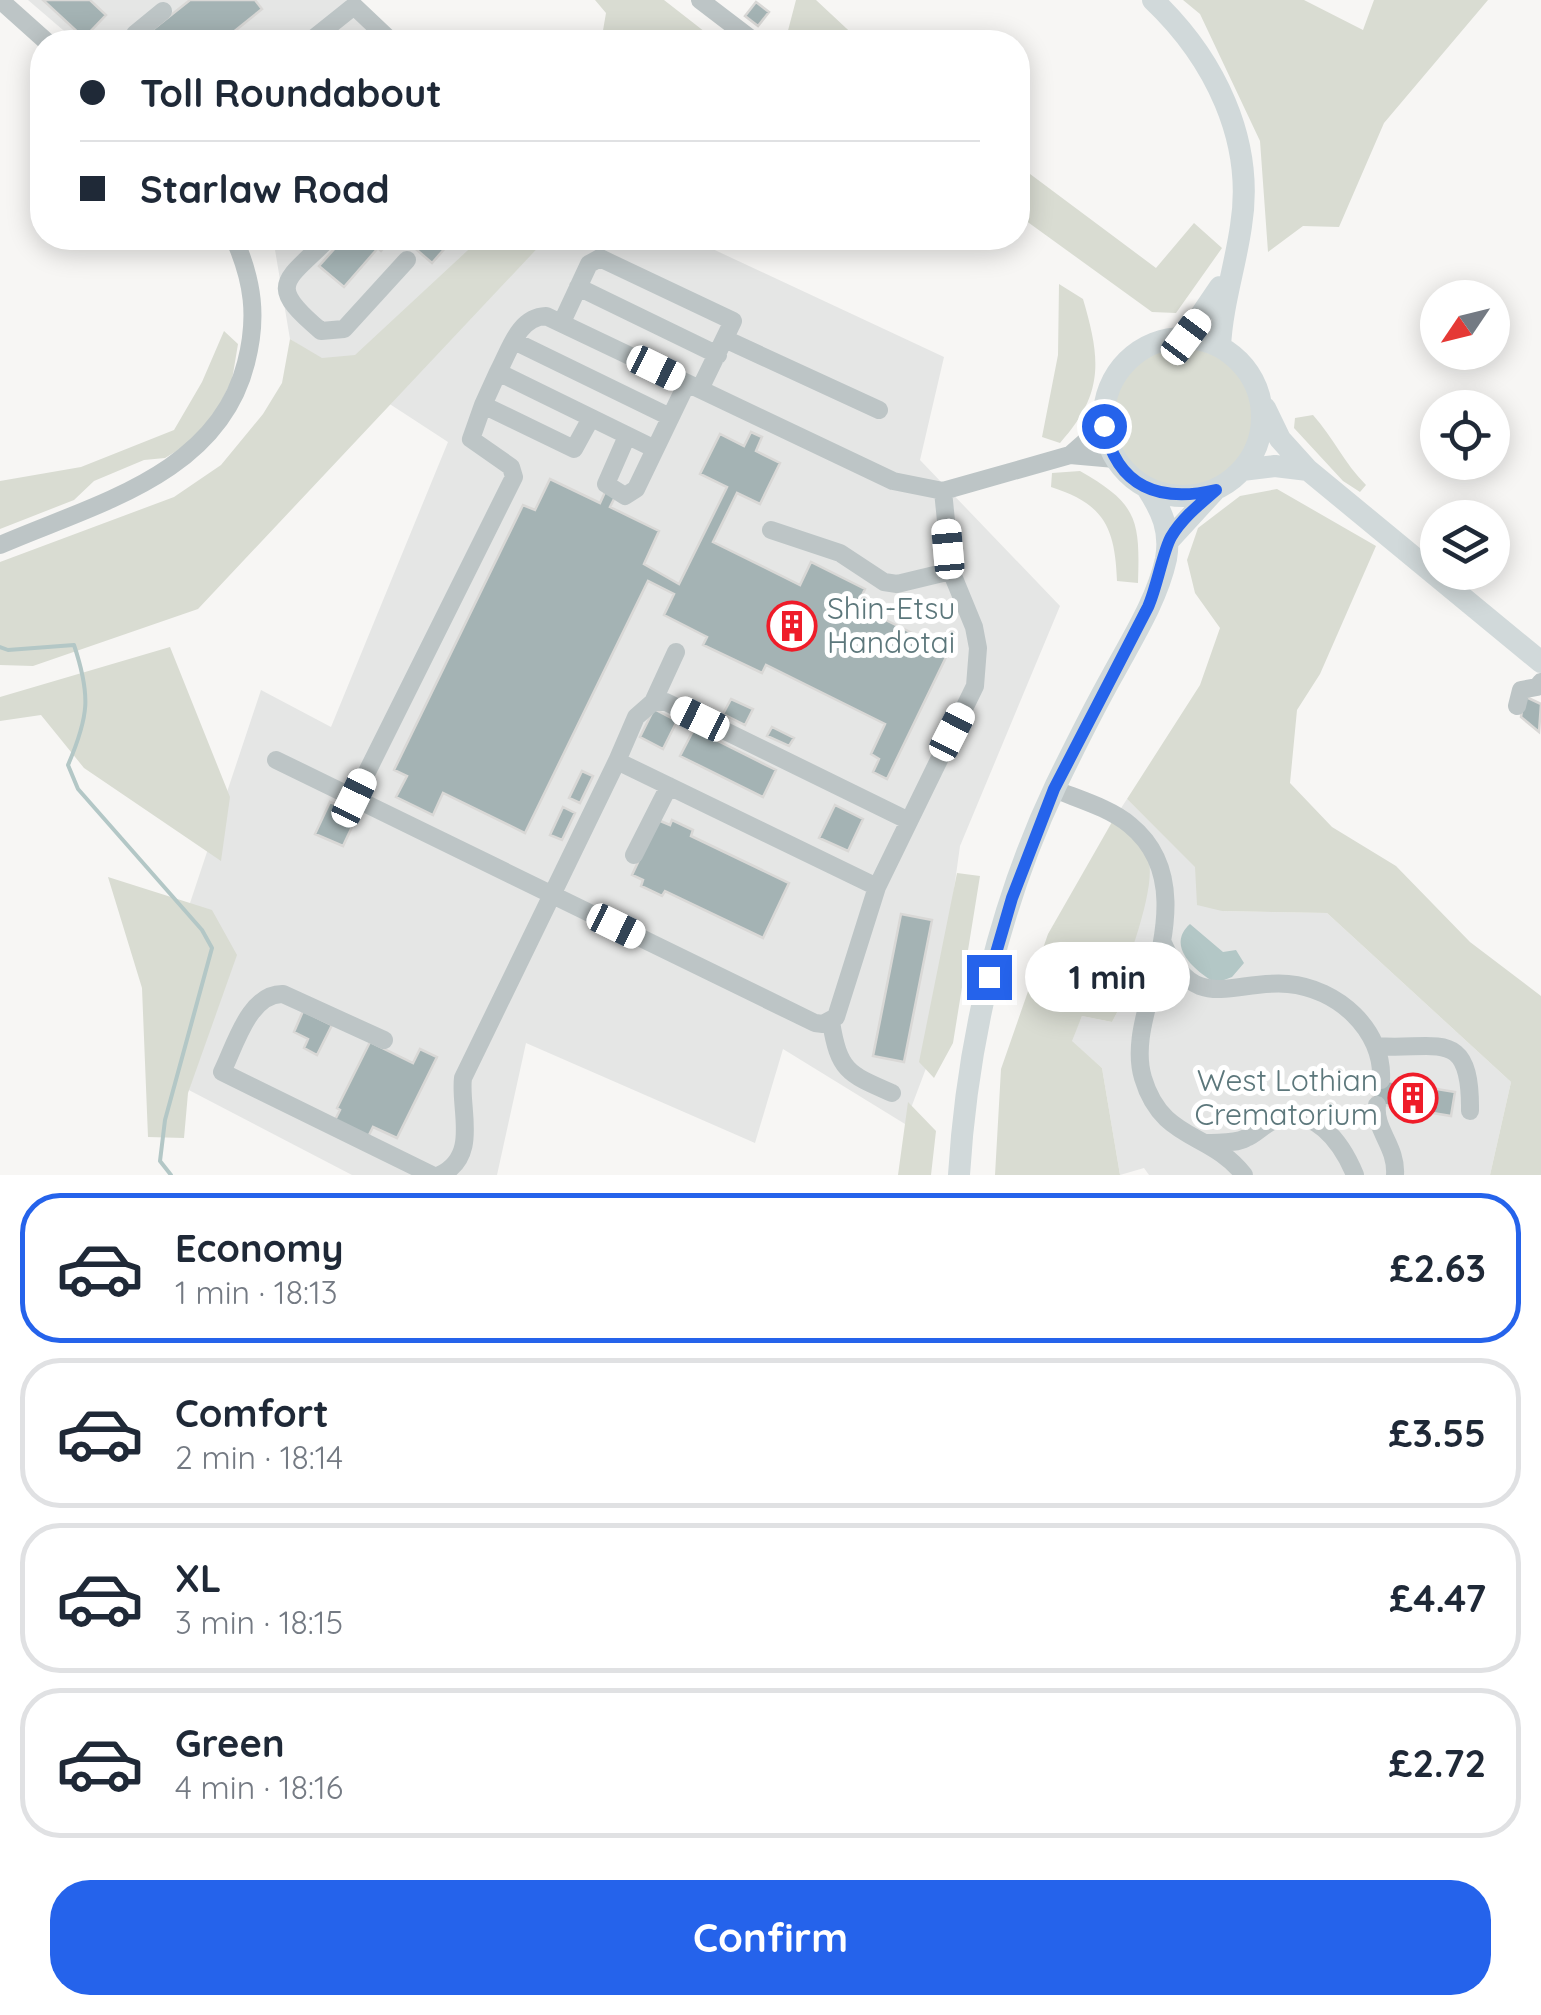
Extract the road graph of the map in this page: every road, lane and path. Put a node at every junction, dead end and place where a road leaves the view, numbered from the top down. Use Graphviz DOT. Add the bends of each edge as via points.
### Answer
graph roads {
  1 [pos="0,0"];
  2 [pos="700,0"];
  3 [pos="1153,0"];
  4 [pos="352,3"];
  5 [pos="163,12"];
  6 [pos="33,30"];
  7 [pos="141,30"];
  8 [pos="322,30"];
  9 [pos="380,30"];
  10 [pos="739,30"];
  11 [pos="238,250"];
  12 [pos="318,250"];
  13 [pos="407,260"];
  14 [pos="1231,267"];
  15 [pos="578,288"];
  16 [pos="562,322"];
  17 [pos="1186,337"];
  18 [pos="514,341"];
  19 [pos="721,347"];
  20 [pos="1220,347"];
  21 [pos="498,372"];
  22 [pos="694,386"];
  23 [pos="484,405"];
  24 [pos="1263,405"];
  25 [pos="879,410"];
  26 [pos="670,417"];
  27 [pos="591,418"];
  28 [pos="1104,426"];
  29 [pos="628,436"];
  30 [pos="655,449"];
  31 [pos="1070,455"];
  32 [pos="1115,458"];
  33 [pos="1242,470"];
  34 [pos="1308,470"];
  35 [pos="1146,488"];
  36 [pos="1216,490"];
  37 [pos="943,491"];
  38 [pos="771,530"];
  39 [pos="1169,540"];
  40 [pos="0,545"];
  41 [pos="951,571"];
  42 [pos="676,652"];
  43 [pos="1541,662"];
  44 [pos="1541,682"];
  45 [pos="653,702"];
  46 [pos="1517,706"];
  47 [pos="276,760"];
  48 [pos="617,761"];
  49 [pos="669,786"];
  50 [pos="1054,789"];
  51 [pos="354,798"];
  52 [pos="908,821"];
  53 [pos="634,856"];
  54 [pos="876,887"];
  55 [pos="549,894"];
  56 [pos="1163,943"];
  57 [pos="831,1022"];
  58 [pos="384,1040"];
  59 [pos="1376,1046"];
  60 [pos="1381,1080"];
  61 [pos="892,1094"];
  62 [pos="1377,1105"];
  63 [pos="1470,1111"];
  64 [pos="1249,1138"];
  65 [pos="1206,1143"];
  66 [pos="1243,1174"];
  67 [pos="432,1175"];
  68 [pos="440,1175"];
  69 [pos="959,1175"];
  70 [pos="1355,1175"];
  71 [pos="1394,1175"];
  1 -- 6 [label="street"];
  2 -- 10 [label="street"];
  3 -- 14 [label="main road" via="1199,51 1232,115 1244,172 1242,225"];
  4 -- 8 [label="street"];
  4 -- 9 [label="street"];
  5 -- 7 [label="street"];
  11 -- 40 [label="street" via="254,295 254,324 224,418 198,447 150,480"];
  12 -- 13 [label="street" via="285,289 290,306 320,331 344,329 391,292"];
  14 -- 17 [label="main road"];
  14 -- 20 [label="main road"];
  15 -- 16 [label="street"];
  15 -- 19 [label="street"];
  15 -- 19 [label="street" via="589,264 600,258 733,321"];
  16 -- 18 [label="street" via="536,316"];
  16 -- 22 [label="street"];
  17 -- 20 [label="main road"];
  17 -- 28 [label="main road" via="1165,338 1117,372 1106,395"];
  18 -- 21 [label="street"];
  18 -- 26 [label="street"];
  19 -- 22 [label="street"];
  19 -- 25 [label="street"];
  20 -- 24 [label="main road" via="1248,373"];
  21 -- 23 [label="street"];
  21 -- 27 [label="street"];
  22 -- 26 [label="street"];
  22 -- 37 [label="street" via="893,481"];
  23 -- 27 [label="street" via="574,449"];
  23 -- 51 [label="street" via="471,439 511,467 514,477"];
  24 -- 33 [label="main road" via="1258,444"];
  24 -- 34 [label="main road" via="1280,439"];
  26 -- 30 [label="street"];
  27 -- 29 [label="street"];
  28 -- 31 [label="street"];
  28 -- 32 [label="main road"];
  29 -- 30 [label="street"];
  29 -- 30 [label="street" via="607,478 617,494 636,489"];
  31 -- 32 [label="street"];
  31 -- 37 [label="street"];
  32 -- 35 [label="main road"];
  33 -- 34 [label="main road"];
  33 -- 36 [label="main road"];
  34 -- 43 [label="main road"];
  35 -- 36 [label="main road" via="1186,497"];
  35 -- 39 [label="main road" via="1162,511"];
  36 -- 39 [label="main road"];
  37 -- 41 [label="street"];
  38 -- 41 [label="street" via="840,553 884,582"];
  39 -- 50 [label="main road" via="1158,585"];
  41 -- 52 [label="street" via="974,626 978,668"];
  42 -- 45 [label="street"];
  44 -- 46 [label="street" via="1522,690"];
  45 -- 48 [label="street" via="636,717"];
  45 -- 52 [label="street" via="666,702"];
  47 -- 51 [label="street"];
  48 -- 49 [label="street"];
  48 -- 55 [label="street"];
  49 -- 53 [label="street"];
  49 -- 54 [label="street"];
  50 -- 56 [label="street" via="1116,816 1150,845 1166,884"];
  50 -- 69 [label="main road" via="989,977"];
  51 -- 55 [label="street"];
  52 -- 54 [label="street"];
  54 -- 57 [label="street"];
  55 -- 57 [label="street" via="815,1023"];
  55 -- 68 [label="street" via="463,1078 466,1139"];
  56 -- 59 [label="street" via="1182,974 1213,990 1285,983 1333,999"];
  56 -- 65 [label="street" via="1140,1039 1142,1076 1170,1124"];
  57 -- 61 [label="street" via="841,1064"];
  58 -- 67 [label="street" via="273,994 256,1006 222,1072"];
  59 -- 60 [label="street"];
  59 -- 63 [label="street" via="1442,1044 1466,1067"];
  62 -- 71 [label="street" via="1393,1147"];
  64 -- 65 [label="street"];
  64 -- 66 [label="street"];
  64 -- 70 [label="street" via="1289,1116 1307,1119 1338,1142"];
  65 -- 66 [label="street"];
}
